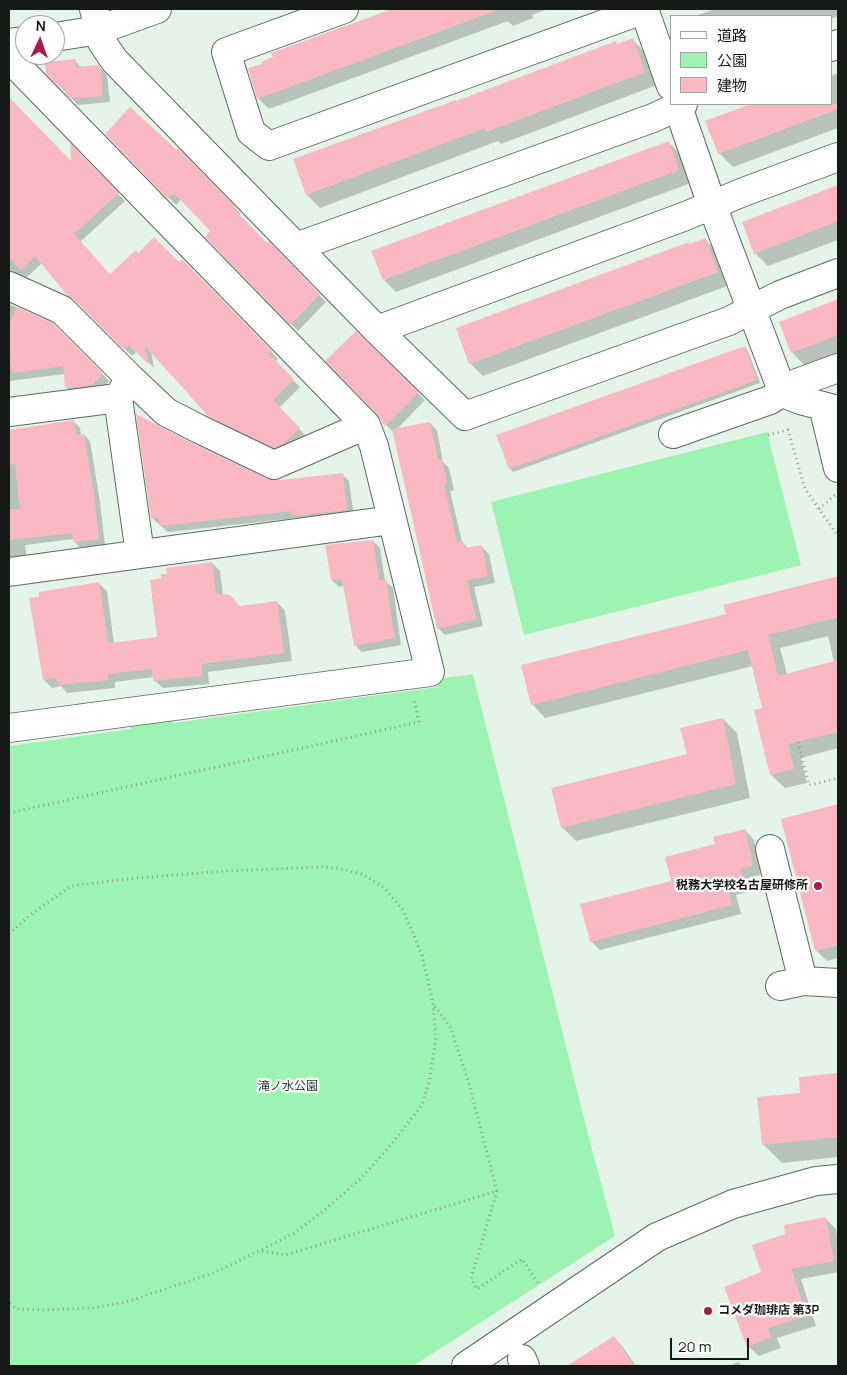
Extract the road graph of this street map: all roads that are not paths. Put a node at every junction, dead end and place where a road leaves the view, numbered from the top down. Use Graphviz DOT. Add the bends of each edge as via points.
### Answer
graph roads {
  1 [pos="156,9"];
  2 [pos="344,9"];
  3 [pos="644,9"];
  4 [pos="96,20"];
  5 [pos="65,33"];
  6 [pos="9,58"];
  7 [pos="670,81"];
  8 [pos="670,105"];
  9 [pos="679,105"];
  10 [pos="838,157"];
  11 [pos="712,205"];
  12 [pos="296,247"];
  13 [pos="838,273"];
  14 [pos="9,286"];
  15 [pos="753,310"];
  16 [pos="377,330"];
  17 [pos="838,368"];
  18 [pos="124,388"];
  19 [pos="783,393"];
  20 [pos="831,408"];
  21 [pos="9,412"];
  22 [pos="366,425"];
  23 [pos="673,434"];
  24 [pos="838,468"];
  25 [pos="392,520"];
  26 [pos="140,554"];
  27 [pos="9,572"];
  28 [pos="9,728"];
  29 [pos="770,849"];
  30 [pos="838,983"];
  31 [pos="838,1179"];
  32 [pos="508,1360"];
  33 [pos="466,1366"];
  1 -- 4 [label="street"];
  2 -- 3 [label="street" via="226,52 251,132 269,146"];
  3 -- 7 [label="street"];
  4 -- 5 [label="street"];
  4 -- 12 [label="street" via="102,42 114,60"];
  6 -- 22 [label="street"];
  8 -- 12 [label="street" via="653,118"];
  9 -- 11 [label="street"];
  10 -- 11 [label="street"];
  11 -- 15 [label="street"];
  11 -- 16 [label="street"];
  12 -- 16 [label="street"];
  13 -- 15 [label="street" via="780,295"];
  14 -- 18 [label="street" via="62,310"];
  15 -- 16 [label="street" via="729,322 465,416"];
  15 -- 19 [label="street"];
  17 -- 19 [label="street" via="797,383"];
  18 -- 21 [label="street"];
  18 -- 22 [label="street" via="199,430 274,465"];
  18 -- 26 [label="street"];
  19 -- 20 [label="street"];
  19 -- 23 [label="street"];
  20 -- 24 [label="street"];
  22 -- 25 [label="street"];
  25 -- 26 [label="street"];
  25 -- 28 [label="street" via="430,672"];
  26 -- 27 [label="street"];
  29 -- 30 [label="street" via="791,983"];
  31 -- 32 [label="street" via="816,1181 733,1204 657,1237"];
  32 -- 33 [label="street"];
}
